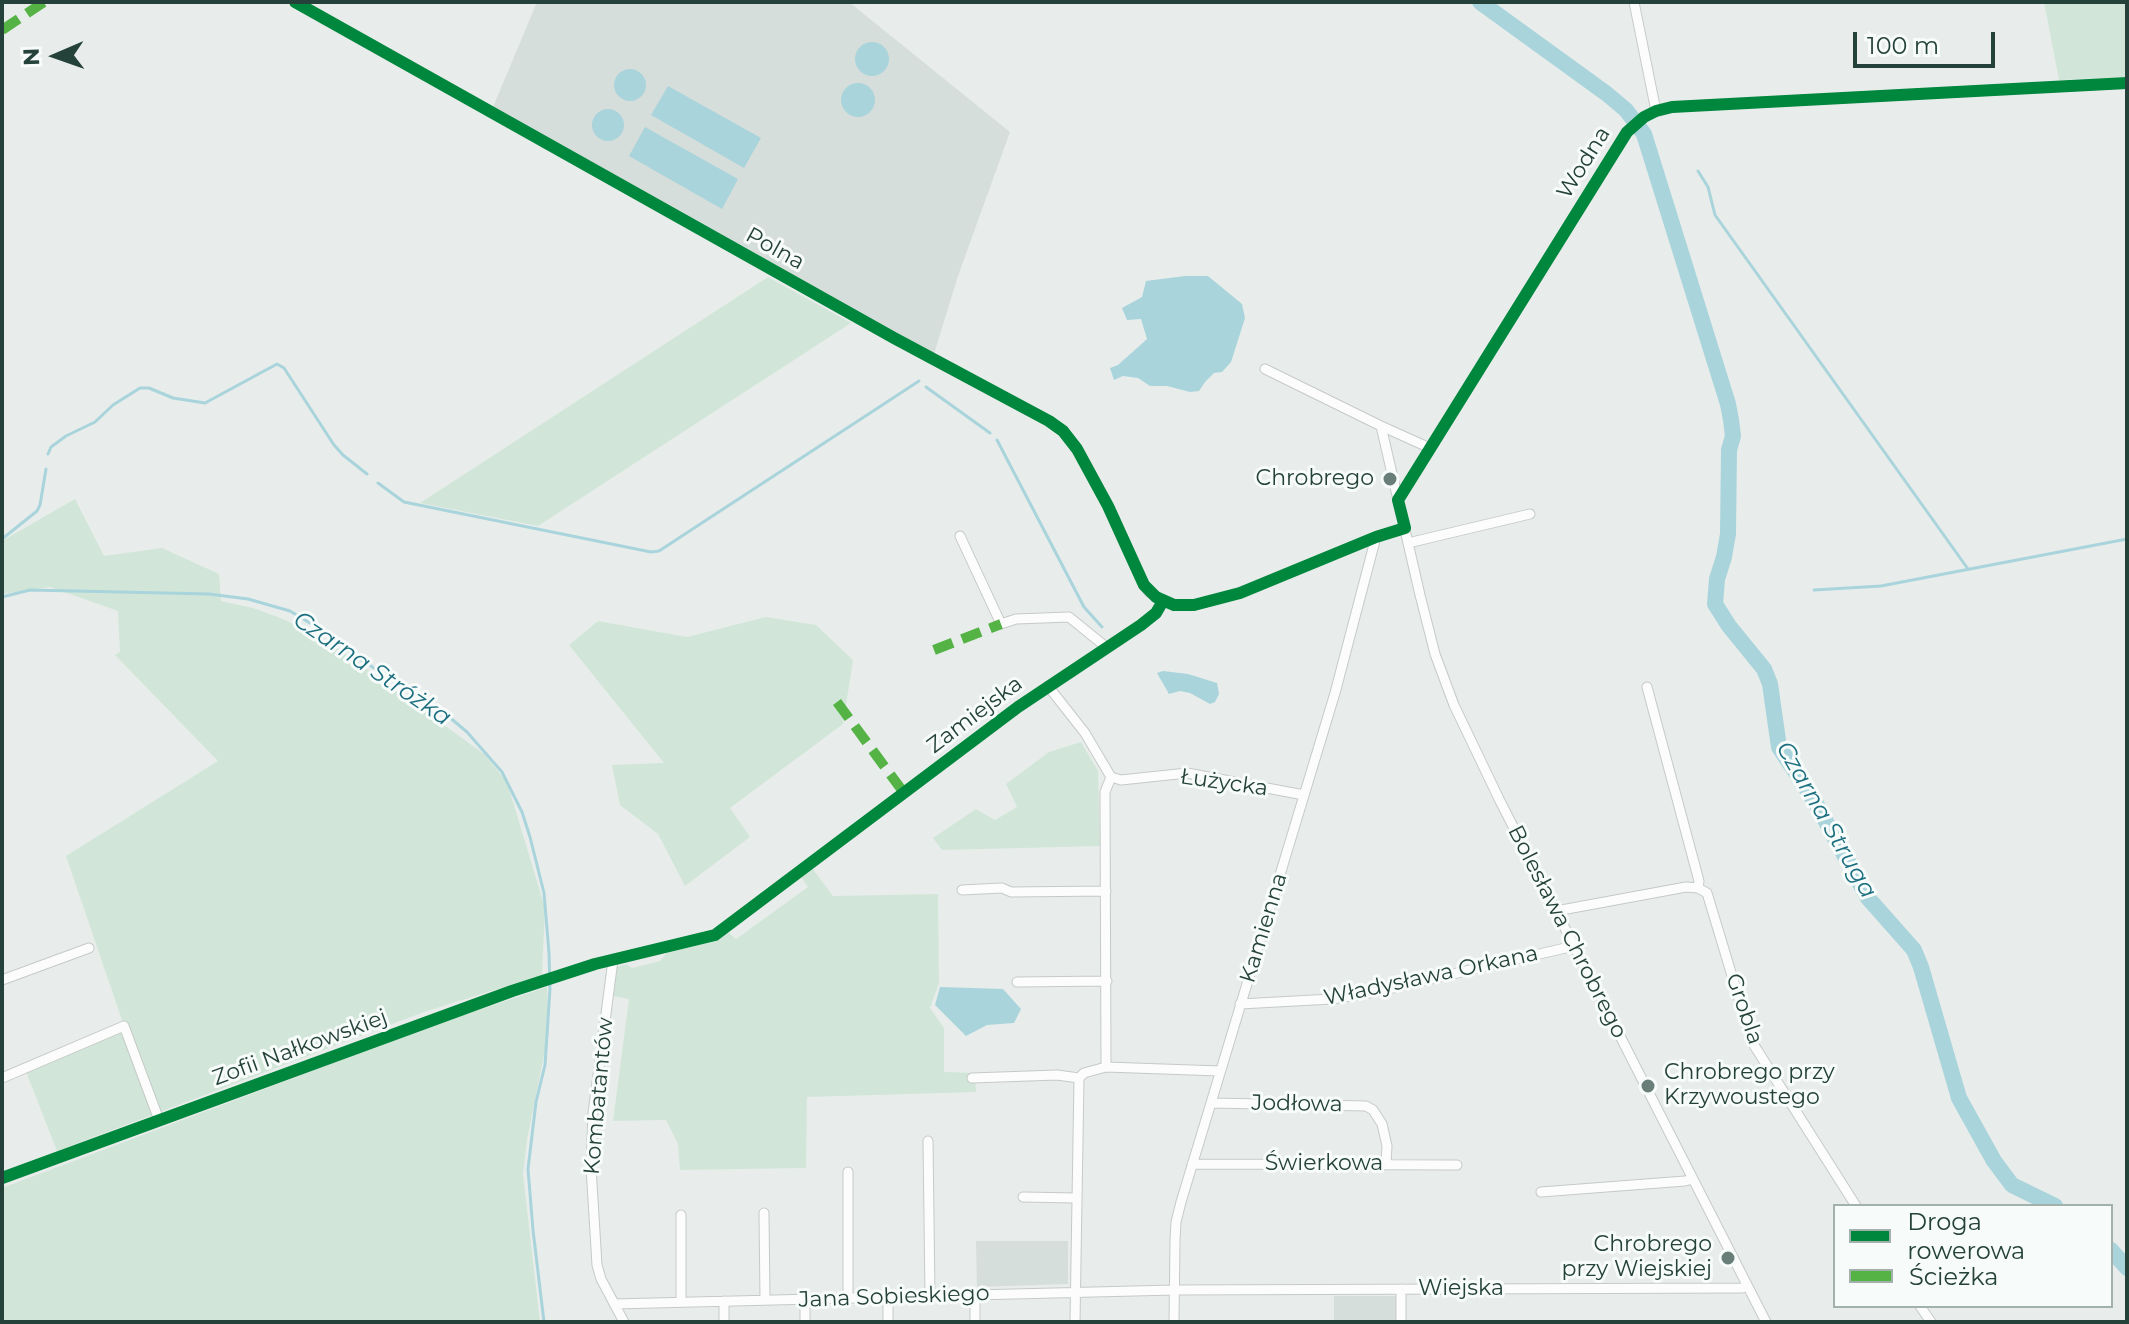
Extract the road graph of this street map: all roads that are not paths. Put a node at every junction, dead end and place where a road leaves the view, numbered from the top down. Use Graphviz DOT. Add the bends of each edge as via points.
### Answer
graph roads {
  1 [pos="295,2"];
  2 [pos="1634,2"];
  3 [pos="2127,83"];
  4 [pos="1656,111"];
  5 [pos="1265,369"];
  6 [pos="1381,426"];
  7 [pos="1430,448"];
  8 [pos="1398,500"];
  9 [pos="1530,514"];
  10 [pos="1405,528"];
  11 [pos="960,536"];
  12 [pos="1376,537"];
  13 [pos="1408,543"];
  14 [pos="1163,601"];
  15 [pos="1106,647"];
  16 [pos="1048,686"];
  17 [pos="1647,687"];
  18 [pos="1111,777"];
  19 [pos="1304,795"];
  20 [pos="1698,888"];
  21 [pos="962,890"];
  22 [pos="1106,891"];
  23 [pos="1556,911"];
  24 [pos="1574,946"];
  25 [pos="89,948"];
  26 [pos="613,960"];
  27 [pos="2,980"];
  28 [pos="1107,981"];
  29 [pos="1017,982"];
  30 [pos="1240,1004"];
  31 [pos="1106,1067"];
  32 [pos="1220,1071"];
  33 [pos="2,1078"];
  34 [pos="972,1078"];
  35 [pos="1079,1078"];
  36 [pos="1211,1103"];
  37 [pos="159,1120"];
  38 [pos="928,1141"];
  39 [pos="1192,1164"];
  40 [pos="1386,1164"];
  41 [pos="1457,1165"];
  42 [pos="848,1172"];
  43 [pos="2,1178"];
  44 [pos="1693,1179"];
  45 [pos="1541,1192"];
  46 [pos="1023,1197"];
  47 [pos="1076,1198"];
  48 [pos="1855,1204"];
  49 [pos="764,1213"];
  50 [pos="681,1215"];
  51 [pos="1747,1286"];
  52 [pos="1401,1289"];
  53 [pos="1174,1290"];
  54 [pos="1075,1292"];
  55 [pos="975,1294"];
  56 [pos="930,1296"];
  57 [pos="888,1297"];
  58 [pos="848,1298"];
  59 [pos="805,1299"];
  60 [pos="765,1300"];
  61 [pos="724,1301"];
  62 [pos="681,1302"];
  63 [pos="614,1304"];
  64 [pos="624,1322"];
  65 [pos="724,1322"];
  66 [pos="805,1322"];
  67 [pos="888,1322"];
  68 [pos="975,1322"];
  69 [pos="1075,1322"];
  70 [pos="1174,1322"];
  71 [pos="1401,1322"];
  72 [pos="1766,1322"];
  1 -- 14 [label="street, Polna" via="1049,421 1077,449 1144,585"];
  2 -- 4 [label="street"];
  3 -- 4 [label="street, Wodna"];
  4 -- 7 [label="street, Wodna" via="1627,132"];
  5 -- 6 [label="street"];
  6 -- 7 [label="street"];
  6 -- 8 [label="street"];
  7 -- 8 [label="street, Wodna"];
  8 -- 10 [label="street"];
  9 -- 13 [label="street"];
  10 -- 12 [label="street"];
  10 -- 13 [label="street, Bolesława Chrobrego"];
  11 -- 15 [label="street" via="1001,624 1069,617"];
  12 -- 14 [label="street" via="1240,593 1185,606"];
  12 -- 19 [label="street, Kamienna"];
  13 -- 23 [label="street, Bolesława Chrobrego" via="1435,654 1454,705"];
  14 -- 15 [label="street, Zamiejska" via="1156,613"];
  15 -- 16 [label="street, Zamiejska"];
  16 -- 18 [label="street"];
  16 -- 26 [label="street, Zamiejska" via="727,927 701,939"];
  17 -- 20 [label="street, Grobla"];
  18 -- 19 [label="street, Łużycka" via="1187,773"];
  18 -- 22 [label="street" via="1105,792"];
  19 -- 30 [label="street, Kamienna"];
  20 -- 23 [label="street"];
  20 -- 48 [label="street, Grobla" via="1707,893 1752,1042"];
  21 -- 22 [label="street"];
  22 -- 28 [label="street"];
  23 -- 24 [label="street, Bolesława Chrobrego"];
  24 -- 30 [label="street, Władysława Orkana" via="1375,992"];
  24 -- 44 [label="street, Bolesława Chrobrego"];
  25 -- 27 [label="street"];
  26 -- 37 [label="street, Zofii Nałkowskiej"];
  26 -- 63 [label="street, Kombatantów" via="591,1167 597,1265"];
  28 -- 29 [label="street"];
  28 -- 31 [label="street"];
  30 -- 32 [label="street, Kamienna"];
  31 -- 32 [label="street"];
  31 -- 35 [label="street"];
  32 -- 36 [label="street, Kamienna"];
  33 -- 37 [label="street" via="124,1026"];
  34 -- 35 [label="street"];
  35 -- 47 [label="street"];
  36 -- 39 [label="street, Kamienna"];
  36 -- 40 [label="street, Jodłowa" via="1366,1106 1382,1124"];
  37 -- 43 [label="street, Zofii Nałkowskiej"];
  38 -- 56 [label="street"];
  39 -- 40 [label="street, Świerkowa"];
  39 -- 53 [label="street, Kamienna" via="1176,1222"];
  40 -- 41 [label="street, Świerkowa"];
  42 -- 58 [label="street"];
  44 -- 45 [label="street"];
  44 -- 51 [label="street, Bolesława Chrobrego"];
  46 -- 47 [label="street"];
  47 -- 54 [label="street"];
  49 -- 60 [label="street"];
  50 -- 62 [label="street"];
  51 -- 52 [label="street, Wiejska"];
  51 -- 72 [label="street, Bolesława Chrobrego"];
  52 -- 53 [label="street, Wiejska"];
  52 -- 71 [label="street"];
  53 -- 54 [label="street, Jana Sobieskiego"];
  53 -- 70 [label="street, Kamienna"];
  54 -- 55 [label="street, Jana Sobieskiego"];
  54 -- 69 [label="street"];
  55 -- 56 [label="street, Jana Sobieskiego"];
  55 -- 68 [label="street"];
  56 -- 57 [label="street, Jana Sobieskiego"];
  57 -- 58 [label="street, Jana Sobieskiego"];
  57 -- 67 [label="street"];
  58 -- 59 [label="street, Jana Sobieskiego"];
  59 -- 60 [label="street, Jana Sobieskiego"];
  59 -- 66 [label="street"];
  60 -- 61 [label="street, Jana Sobieskiego"];
  61 -- 62 [label="street, Jana Sobieskiego"];
  61 -- 65 [label="street"];
  62 -- 63 [label="street, Jana Sobieskiego"];
  63 -- 64 [label="street, Kombatantów"];
}
